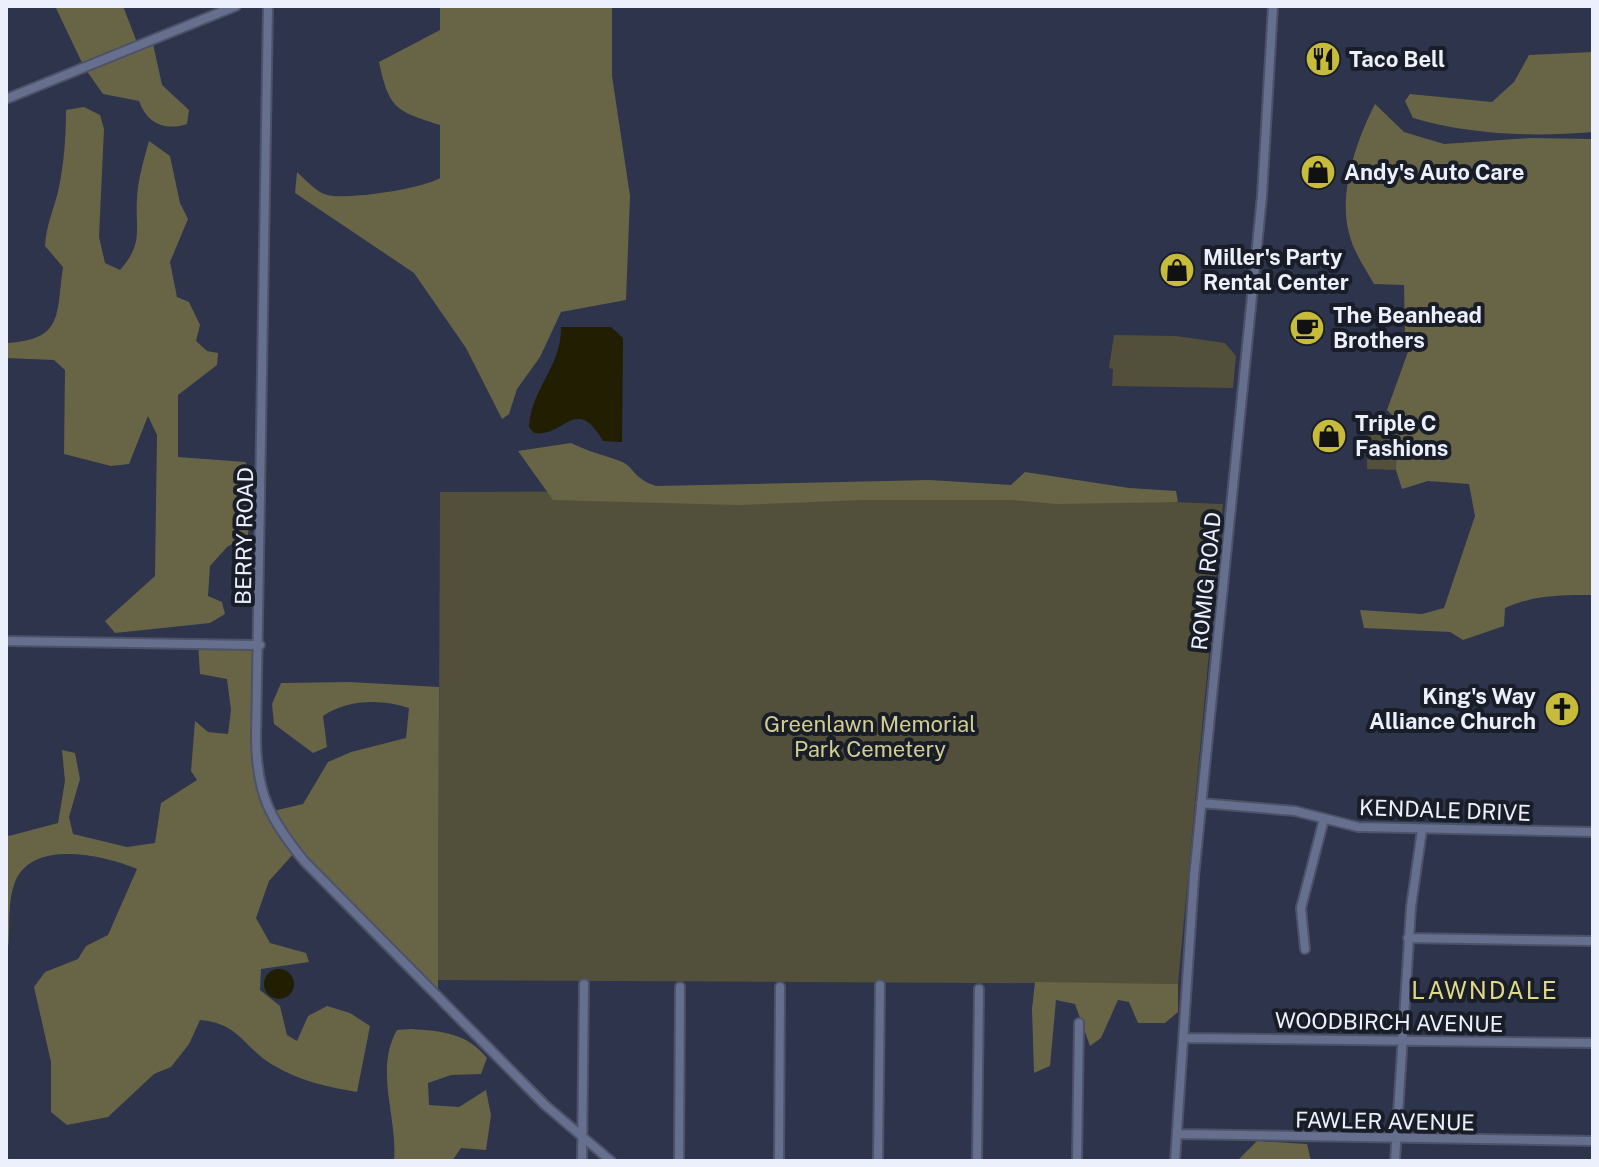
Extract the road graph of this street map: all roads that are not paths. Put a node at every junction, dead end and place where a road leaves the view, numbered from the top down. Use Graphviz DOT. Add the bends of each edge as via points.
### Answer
graph roads {
  1 [pos="236,6"];
  2 [pos="268,6"];
  3 [pos="1273,6"];
  4 [pos="6,99"];
  5 [pos="6,641"];
  6 [pos="260,645"];
  7 [pos="1201,803"];
  8 [pos="1324,819"];
  9 [pos="1422,830"];
  10 [pos="1593,832"];
  11 [pos="1408,938"];
  12 [pos="1593,941"];
  13 [pos="1305,949"];
  14 [pos="584,984"];
  15 [pos="880,985"];
  16 [pos="680,987"];
  17 [pos="780,987"];
  18 [pos="979,989"];
  19 [pos="1079,1023"];
  20 [pos="1184,1038"];
  21 [pos="1405,1041"];
  22 [pos="1593,1043"];
  23 [pos="1177,1134"];
  24 [pos="583,1139"];
  25 [pos="1397,1139"];
  26 [pos="1593,1141"];
  27 [pos="582,1161"];
  28 [pos="611,1161"];
  29 [pos="679,1161"];
  30 [pos="779,1161"];
  31 [pos="878,1161"];
  32 [pos="977,1161"];
  33 [pos="1077,1161"];
  34 [pos="1175,1161"];
  35 [pos="1395,1161"];
  1 -- 4 [label="street"];
  2 -- 6 [label="street, BERRY ROAD"];
  3 -- 7 [label="street, ROMIG ROAD" via="1259,226"];
  5 -- 6 [label="street"];
  6 -- 24 [label="street, BERRY ROAD" via="257,764 265,805 304,861"];
  7 -- 8 [label="street, KENDALE DRIVE" via="1295,811"];
  7 -- 20 [label="street, ROMIG ROAD"];
  8 -- 9 [label="street, KENDALE DRIVE" via="1358,827"];
  8 -- 13 [label="street" via="1301,908"];
  9 -- 10 [label="street, KENDALE DRIVE"];
  9 -- 11 [label="street"];
  11 -- 12 [label="street"];
  11 -- 21 [label="street"];
  14 -- 24 [label="street"];
  15 -- 31 [label="street"];
  16 -- 29 [label="street"];
  17 -- 30 [label="street"];
  18 -- 32 [label="street"];
  19 -- 33 [label="street"];
  20 -- 21 [label="street, WOODBIRCH AVENUE"];
  20 -- 23 [label="street, ROMIG ROAD"];
  21 -- 22 [label="street, WOODBIRCH AVENUE"];
  21 -- 25 [label="street"];
  23 -- 25 [label="street, FAWLER AVENUE"];
  23 -- 34 [label="street, ROMIG ROAD"];
  24 -- 27 [label="street"];
  24 -- 28 [label="street, BERRY ROAD"];
  25 -- 26 [label="street, FAWLER AVENUE"];
  25 -- 35 [label="street"];
}
